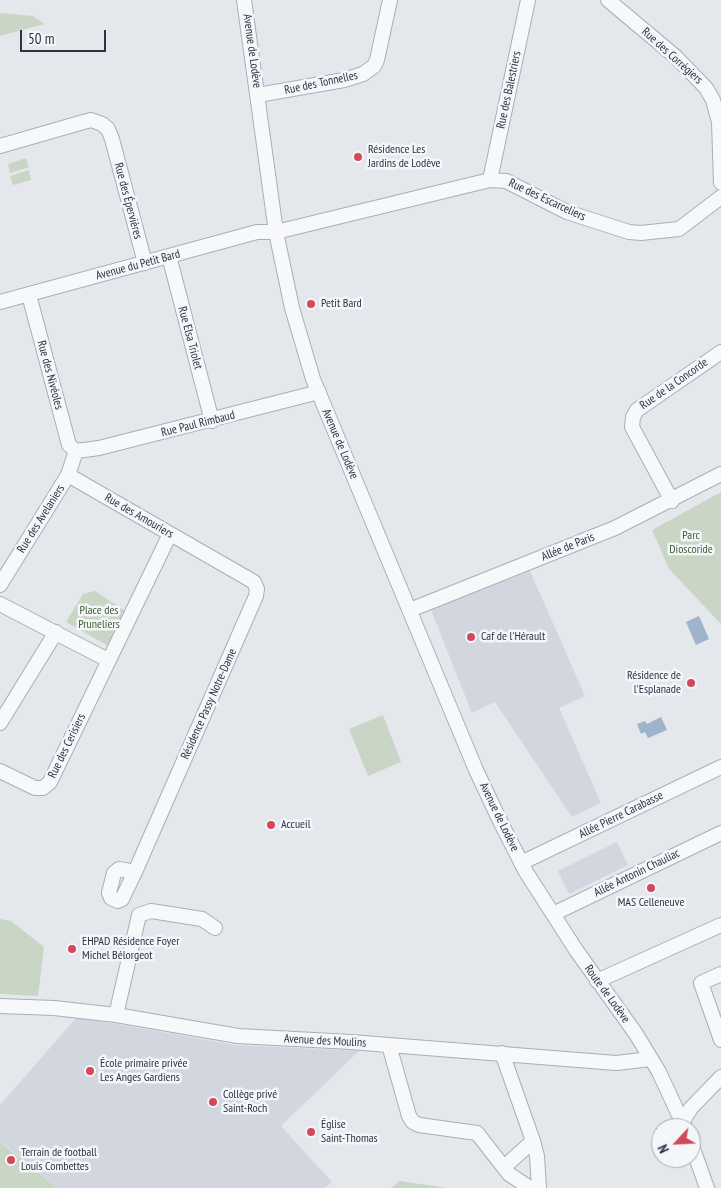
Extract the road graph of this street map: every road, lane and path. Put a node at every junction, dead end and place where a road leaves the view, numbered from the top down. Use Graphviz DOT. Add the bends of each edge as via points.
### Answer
graph roads {
  1 [pos="244,0"];
  2 [pos="390,0"];
  3 [pos="528,0"];
  4 [pos="608,0"];
  5 [pos="258,95"];
  6 [pos="0,146"];
  7 [pos="490,180"];
  8 [pos="721,183"];
  9 [pos="721,196"];
  10 [pos="276,232"];
  11 [pos="169,256"];
  12 [pos="145,263"];
  13 [pos="29,295"];
  14 [pos="0,302"];
  15 [pos="721,352"];
  16 [pos="318,392"];
  17 [pos="212,421"];
  18 [pos="76,451"];
  19 [pos="721,474"];
  20 [pos="68,475"];
  21 [pos="672,501"];
  22 [pos="170,534"];
  23 [pos="210,556"];
  24 [pos="0,585"];
  25 [pos="0,604"];
  26 [pos="410,610"];
  27 [pos="56,632"];
  28 [pos="108,660"];
  29 [pos="0,723"];
  30 [pos="721,767"];
  31 [pos="0,772"];
  32 [pos="721,833"];
  33 [pos="521,863"];
  34 [pos="135,872"];
  35 [pos="553,914"];
  36 [pos="721,925"];
  37 [pos="215,928"];
  38 [pos="721,974"];
  39 [pos="598,981"];
  40 [pos="0,1006"];
  41 [pos="116,1015"];
  42 [pos="721,1040"];
  43 [pos="389,1045"];
  44 [pos="502,1053"];
  45 [pos="650,1059"];
  46 [pos="721,1077"];
  47 [pos="680,1118"];
  48 [pos="687,1118"];
  49 [pos="533,1141"];
  50 [pos="504,1167"];
  51 [pos="700,1168"];
  52 [pos="530,1188"];
  53 [pos="540,1188"];
  54 [pos="707,1188"];
  1 -- 5 [label="street, Avenue de Lodève"];
  2 -- 5 [label="street, Rue des Tonnelles" via="377,60 368,70 344,80"];
  3 -- 7 [label="street, Rue des Balestriers"];
  4 -- 8 [label="street, Rue des Corrégiers" via="676,57 706,88 719,122"];
  5 -- 10 [label="street, Avenue de Lodève"];
  6 -- 12 [label="street, Rue des Épervières" via="91,120 108,129"];
  7 -- 9 [label="street, Rue des Escarceliers" via="506,180 567,212 641,234 679,229"];
  7 -- 10 [label="street, Rue des Escarceliers"];
  10 -- 11 [label="street, Avenue du Petit Bard" via="257,232"];
  10 -- 16 [label="street, Avenue de Lodève" via="292,308"];
  11 -- 12 [label="street, Avenue du Petit Bard"];
  11 -- 17 [label="street, Rue Elsa Triolet"];
  12 -- 13 [label="street, Avenue du Petit Bard"];
  13 -- 14 [label="street, Avenue du Petit Bard"];
  13 -- 18 [label="street, Rue des Nivéoles" via="69,446"];
  15 -- 21 [label="street, Rue de la Concorde" via="637,410 633,417 632,427"];
  16 -- 17 [label="street, Rue Paul Rimbaud"];
  16 -- 26 [label="street, Avenue de Lodève"];
  17 -- 18 [label="street, Rue Paul Rimbaud"];
  18 -- 20 [label="street, Rue des Avelaniers"];
  19 -- 21 [label="street, Allée de Paris"];
  20 -- 22 [label="street, Rue des Amouriers"];
  20 -- 24 [label="street, Rue des Avelaniers"];
  21 -- 26 [label="street, Allée de Paris" via="615,528"];
  22 -- 23 [label="street, Rue des Amouriers"];
  22 -- 28 [label="street, Rue des Cerisiers"];
  23 -- 34 [label="street, Résidence Passy Notre-Dame" via="254,582 256,596"];
  25 -- 27 [label="street"];
  26 -- 33 [label="street, Avenue de Lodève" via="476,770"];
  27 -- 28 [label="street"];
  27 -- 29 [label="street"];
  28 -- 31 [label="street, Rue des Cerisiers" via="50,782 43,788 35,788"];
  30 -- 33 [label="street, Allée Pierre Carabasse"];
  32 -- 35 [label="street, Allée Antonin Chauliac"];
  33 -- 35 [label="street, Route de Lodève"];
  35 -- 39 [label="street, Route de Lodève"];
  36 -- 39 [label="street"];
  37 -- 41 [label="street" via="202,919 151,910 140,915"];
  38 -- 42 [label="street" via="701,983"];
  39 -- 45 [label="street, Route de Lodève"];
  40 -- 41 [label="street, Avenue des Moulins"];
  41 -- 43 [label="street, Avenue des Moulins" via="238,1036"];
  43 -- 44 [label="street, Avenue des Moulins"];
  43 -- 50 [label="street" via="413,1122 477,1133"];
  44 -- 45 [label="street, Avenue des Moulins" via="616,1063"];
  44 -- 49 [label="street"];
  45 -- 47 [label="street, Route de Lodève"];
  46 -- 48 [label="street" via="691,1108"];
  49 -- 50 [label="street"];
  49 -- 53 [label="street"];
  50 -- 52 [label="street"];
  51 -- 54 [label="street"];
}
